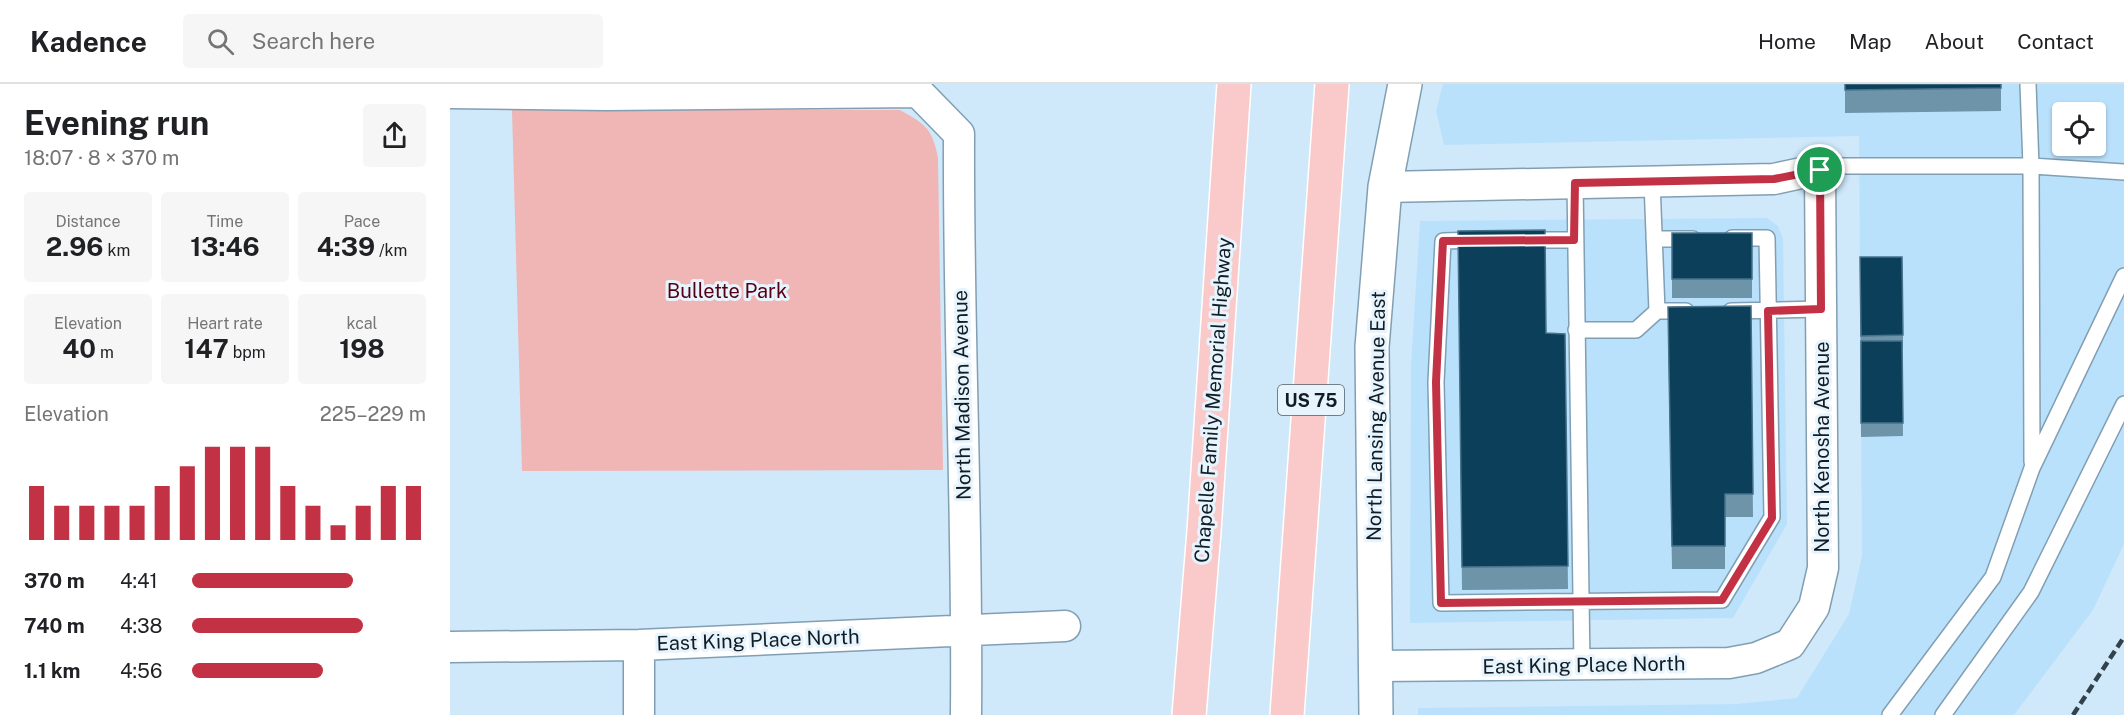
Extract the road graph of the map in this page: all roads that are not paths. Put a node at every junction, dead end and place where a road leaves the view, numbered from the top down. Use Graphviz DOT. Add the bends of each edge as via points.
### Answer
graph roads {
  1 [pos="1234,84"];
  2 [pos="1332,84"];
  3 [pos="1405,84"];
  4 [pos="2028,84"];
  5 [pos="607,89"];
  6 [pos="834,89"];
  7 [pos="450,93"];
  8 [pos="2031,166"];
  9 [pos="1820,170"];
  10 [pos="2124,172"];
  11 [pos="1652,182"];
  12 [pos="1575,183"];
  13 [pos="1385,186"];
  14 [pos="1654,239"];
  15 [pos="1491,240"];
  16 [pos="1515,240"];
  17 [pos="1574,240"];
  18 [pos="2124,276"];
  19 [pos="1821,309"];
  20 [pos="1657,311"];
  21 [pos="1768,311"];
  22 [pos="1576,330"];
  23 [pos="2124,404"];
  24 [pos="2032,468"];
  25 [pos="1581,602"];
  26 [pos="1065,626"];
  27 [pos="967,631"];
  28 [pos="1790,644"];
  29 [pos="639,645"];
  30 [pos="450,647"];
  31 [pos="1582,665"];
  32 [pos="1375,666"];
  33 [pos="639,715"];
  34 [pos="966,715"];
  35 [pos="1189,715"];
  36 [pos="1287,715"];
  37 [pos="1376,715"];
  38 [pos="1890,715"];
  39 [pos="1943,715"];
  1 -- 35 [label="highway, Chapelle Family Memorial Highway"];
  2 -- 36 [label="highway, US 75"];
  3 -- 13 [label="street, North Lansing Avenue East"];
  4 -- 8 [label="lane"];
  5 -- 6 [label="street"];
  5 -- 7 [label="street"];
  6 -- 27 [label="street, North Madison Avenue" via="918,92 959,134"];
  8 -- 9 [label="lane" via="1837,166"];
  8 -- 10 [label="lane"];
  8 -- 24 [label="lane"];
  9 -- 11 [label="street" via="1774,179"];
  9 -- 19 [label="street, North Kenosha Avenue"];
  11 -- 12 [label="street"];
  11 -- 14 [label="lane"];
  12 -- 13 [label="street"];
  12 -- 17 [label="lane"];
  13 -- 32 [label="street, North Lansing Avenue East" via="1372,347"];
  14 -- 20 [label="lane"];
  14 -- 21 [label="lane" via="1767,238"];
  15 -- 25 [label="lane" via="1443,241 1436,382 1441,603"];
  16 -- 17 [label="lane"];
  17 -- 22 [label="lane"];
  18 -- 24 [label="lane"];
  19 -- 21 [label="lane"];
  19 -- 28 [label="street, North Kenosha Avenue" via="1823,568 1814,607"];
  20 -- 21 [label="lane"];
  20 -- 22 [label="lane" via="1636,330"];
  21 -- 25 [label="lane" via="1772,518 1722,600"];
  22 -- 25 [label="lane"];
  23 -- 39 [label="lane" via="2031,592"];
  24 -- 38 [label="lane" via="1993,577"];
  25 -- 31 [label="lane"];
  26 -- 27 [label="street, East King Place North"];
  27 -- 29 [label="street, East King Place North"];
  27 -- 34 [label="street, North Madison Avenue"];
  28 -- 31 [label="street, East King Place North" via="1756,658 1729,663"];
  29 -- 30 [label="street, East King Place North"];
  29 -- 33 [label="street"];
  31 -- 32 [label="street, East King Place North"];
  32 -- 37 [label="street, North Lansing Avenue East"];
}
